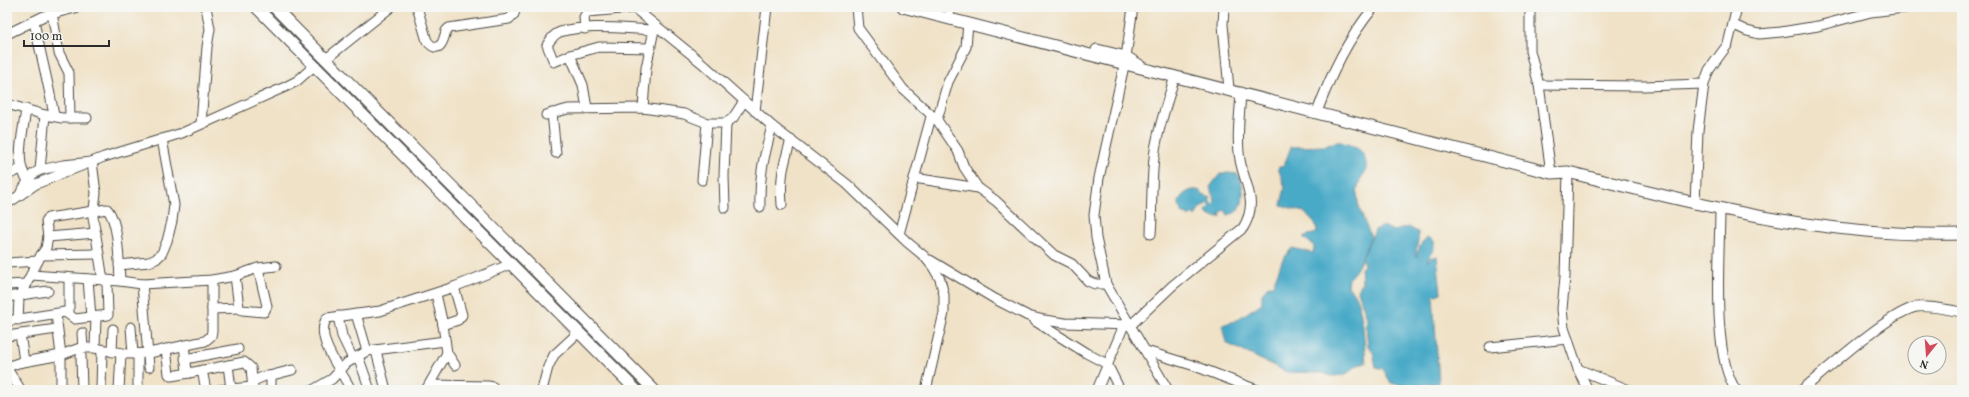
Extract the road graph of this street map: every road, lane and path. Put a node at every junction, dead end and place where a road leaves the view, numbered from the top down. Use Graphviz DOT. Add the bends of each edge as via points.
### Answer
graph roads {
  1 [pos="79,7"];
  2 [pos="206,7"];
  3 [pos="256,7"];
  4 [pos="274,7"];
  5 [pos="390,7"];
  6 [pos="417,7"];
  7 [pos="516,7"];
  8 [pos="634,7"];
  9 [pos="767,7"];
  10 [pos="856,7"];
  11 [pos="903,7"];
  12 [pos="932,7"];
  13 [pos="1132,7"];
  14 [pos="1224,7"];
  15 [pos="1374,7"];
  16 [pos="1530,7"];
  17 [pos="1737,7"];
  18 [pos="1912,7"];
  19 [pos="950,9"];
  20 [pos="52,13"];
  21 [pos="34,21"];
  22 [pos="968,23"];
  23 [pos="1734,25"];
  24 [pos="653,26"];
  25 [pos="585,29"];
  26 [pos="7,34"];
  27 [pos="650,48"];
  28 [pos="570,55"];
  29 [pos="326,60"];
  30 [pos="1125,61"];
  31 [pos="314,66"];
  32 [pos="1175,76"];
  33 [pos="1704,84"];
  34 [pos="1539,85"];
  35 [pos="1229,89"];
  36 [pos="1241,92"];
  37 [pos="744,101"];
  38 [pos="7,104"];
  39 [pos="587,108"];
  40 [pos="643,108"];
  41 [pos="26,109"];
  42 [pos="755,111"];
  43 [pos="1316,112"];
  44 [pos="50,116"];
  45 [pos="70,118"];
  46 [pos="86,118"];
  47 [pos="934,118"];
  48 [pos="706,123"];
  49 [pos="726,123"];
  50 [pos="201,124"];
  51 [pos="772,126"];
  52 [pos="162,139"];
  53 [pos="791,140"];
  54 [pos="556,153"];
  55 [pos="92,162"];
  56 [pos="21,169"];
  57 [pos="40,170"];
  58 [pos="1568,172"];
  59 [pos="1551,173"];
  60 [pos="7,175"];
  61 [pos="914,178"];
  62 [pos="28,180"];
  63 [pos="702,180"];
  64 [pos="978,188"];
  65 [pos="18,197"];
  66 [pos="7,204"];
  67 [pos="1695,204"];
  68 [pos="782,205"];
  69 [pos="760,207"];
  70 [pos="725,208"];
  71 [pos="1720,209"];
  72 [pos="93,210"];
  73 [pos="1152,218"];
  74 [pos="96,233"];
  75 [pos="899,234"];
  76 [pos="1962,234"];
  77 [pos="48,237"];
  78 [pos="99,254"];
  79 [pos="925,257"];
  80 [pos="39,258"];
  81 [pos="7,263"];
  82 [pos="511,264"];
  83 [pos="120,265"];
  84 [pos="276,266"];
  85 [pos="258,268"];
  86 [pos="31,275"];
  87 [pos="235,276"];
  88 [pos="69,278"];
  89 [pos="88,279"];
  90 [pos="103,280"];
  91 [pos="212,280"];
  92 [pos="120,281"];
  93 [pos="27,284"];
  94 [pos="142,284"];
  95 [pos="1106,284"];
  96 [pos="7,285"];
  97 [pos="454,287"];
  98 [pos="48,291"];
  99 [pos="556,291"];
  100 [pos="436,294"];
  101 [pos="21,295"];
  102 [pos="7,297"];
  103 [pos="547,301"];
  104 [pos="239,308"];
  105 [pos="212,309"];
  106 [pos="1962,312"];
  107 [pos="69,313"];
  108 [pos="56,314"];
  109 [pos="356,314"];
  110 [pos="338,316"];
  111 [pos="1028,316"];
  112 [pos="93,317"];
  113 [pos="18,320"];
  114 [pos="7,321"];
  115 [pos="443,325"];
  116 [pos="1127,325"];
  117 [pos="131,327"];
  118 [pos="57,329"];
  119 [pos="113,329"];
  120 [pos="579,332"];
  121 [pos="82,333"];
  122 [pos="20,334"];
  123 [pos="7,336"];
  124 [pos="1568,339"];
  125 [pos="445,340"];
  126 [pos="184,345"];
  127 [pos="1490,347"];
  128 [pos="238,348"];
  129 [pos="98,349"];
  130 [pos="166,349"];
  131 [pos="371,351"];
  132 [pos="1146,351"];
  133 [pos="82,352"];
  134 [pos="117,352"];
  135 [pos="149,353"];
  136 [pos="446,353"];
  137 [pos="136,354"];
  138 [pos="61,355"];
  139 [pos="356,358"];
  140 [pos="185,359"];
  141 [pos="24,361"];
  142 [pos="1108,364"];
  143 [pos="228,365"];
  144 [pos="455,365"];
  145 [pos="149,367"];
  146 [pos="7,368"];
  147 [pos="1578,369"];
  148 [pos="202,370"];
  149 [pos="292,370"];
  150 [pos="341,370"];
  151 [pos="189,372"];
  152 [pos="269,376"];
  153 [pos="253,386"];
  154 [pos="326,387"];
  155 [pos="427,388"];
  156 [pos="464,388"];
  157 [pos="480,388"];
  158 [pos="231,389"];
  159 [pos="21,390"];
  160 [pos="61,390"];
  161 [pos="82,390"];
  162 [pos="101,390"];
  163 [pos="119,390"];
  164 [pos="138,390"];
  165 [pos="206,390"];
  166 [pos="219,390"];
  167 [pos="271,390"];
  168 [pos="313,390"];
  169 [pos="351,390"];
  170 [pos="370,390"];
  171 [pos="386,390"];
  172 [pos="494,390"];
  173 [pos="542,390"];
  174 [pos="636,390"];
  175 [pos="654,390"];
  176 [pos="926,390"];
  177 [pos="1097,390"];
  178 [pos="1120,390"];
  179 [pos="1168,390"];
  180 [pos="1257,390"];
  181 [pos="1588,390"];
  182 [pos="1629,390"];
  183 [pos="1736,390"];
  184 [pos="1802,390"];
  1 -- 20 [label="street"];
  2 -- 50 [label="street" via="210,30"];
  3 -- 31 [label="main road"];
  4 -- 29 [label="main road"];
  5 -- 29 [label="street"];
  6 -- 7 [label="street" via="426,41 436,47 444,43 449,28 509,19"];
  8 -- 24 [label="street"];
  8 -- 25 [label="street" via="587,12 584,17"];
  9 -- 42 [label="street"];
  10 -- 47 [label="street" via="857,26 863,35 903,89"];
  11 -- 22 [label="main road"];
  12 -- 19 [label="main road"];
  13 -- 30 [label="street"];
  14 -- 35 [label="street" via="1223,24"];
  15 -- 43 [label="street" via="1360,24 1332,71"];
  16 -- 34 [label="street" via="1530,51"];
  17 -- 23 [label="street"];
  18 -- 23 [label="street" via="1871,12 1818,26 1781,32 1759,34"];
  19 -- 30 [label="main road"];
  20 -- 21 [label="street"];
  20 -- 45 [label="street" via="59,53 69,73"];
  21 -- 26 [label="street"];
  21 -- 44 [label="street" via="42,63 49,83"];
  22 -- 30 [label="main road"];
  22 -- 47 [label="street" via="966,47 948,82"];
  23 -- 33 [label="street" via="1728,44 1709,70"];
  24 -- 25 [label="street"];
  24 -- 27 [label="street"];
  24 -- 37 [label="street" via="702,63"];
  25 -- 28 [label="street" via="560,32 552,37 548,45 554,62"];
  27 -- 28 [label="street" via="599,47"];
  27 -- 40 [label="street" via="644,80"];
  28 -- 39 [label="street" via="584,85"];
  29 -- 99 [label="main road"];
  30 -- 32 [label="main road"];
  30 -- 95 [label="street" via="1108,134 1094,215"];
  31 -- 50 [label="street" via="297,81"];
  31 -- 82 [label="main road"];
  32 -- 35 [label="main road"];
  32 -- 73 [label="street" via="1155,150"];
  33 -- 34 [label="street"];
  33 -- 67 [label="street" via="1698,131"];
  34 -- 59 [label="street"];
  35 -- 36 [label="main road"];
  36 -- 43 [label="main road"];
  36 -- 116 [label="street" via="1239,143 1240,161 1251,194 1248,221 1243,228"];
  37 -- 42 [label="street"];
  37 -- 49 [label="street" via="734,118"];
  38 -- 41 [label="street"];
  39 -- 40 [label="street"];
  39 -- 54 [label="street" via="562,109 549,114"];
  40 -- 48 [label="street" via="684,114"];
  41 -- 44 [label="street"];
  41 -- 56 [label="street"];
  42 -- 51 [label="street"];
  43 -- 59 [label="main road"];
  44 -- 45 [label="street"];
  44 -- 57 [label="street"];
  45 -- 46 [label="street"];
  47 -- 61 [label="street"];
  47 -- 64 [label="street" via="958,151 964,167"];
  48 -- 49 [label="street"];
  48 -- 63 [label="street"];
  49 -- 70 [label="street"];
  50 -- 52 [label="street"];
  51 -- 53 [label="street"];
  51 -- 69 [label="street" via="761,170"];
  52 -- 55 [label="street"];
  52 -- 83 [label="street" via="174,205 167,241 156,259"];
  53 -- 68 [label="street" via="781,170"];
  53 -- 75 [label="street" via="847,184"];
  55 -- 57 [label="street"];
  55 -- 65 [label="street" via="36,184"];
  55 -- 72 [label="street" via="96,193"];
  56 -- 60 [label="street"];
  56 -- 62 [label="street"];
  57 -- 62 [label="street"];
  58 -- 59 [label="main road"];
  58 -- 67 [label="main road"];
  58 -- 124 [label="street" via="1562,309"];
  61 -- 64 [label="street"];
  61 -- 75 [label="street"];
  62 -- 65 [label="street"];
  64 -- 95 [label="street" via="996,201 1054,255 1072,264 1088,281"];
  65 -- 66 [label="street"];
  67 -- 71 [label="main road"];
  71 -- 76 [label="main road" via="1753,217 1835,229 1936,235"];
  71 -- 183 [label="street" via="1720,323 1724,360 1730,381"];
  72 -- 74 [label="street"];
  72 -- 77 [label="street" via="48,218"];
  72 -- 83 [label="street" via="103,208 109,212 116,231"];
  74 -- 77 [label="street"];
  74 -- 78 [label="street"];
  75 -- 79 [label="street"];
  77 -- 80 [label="street" via="46,248"];
  78 -- 80 [label="street"];
  78 -- 90 [label="street"];
  79 -- 111 [label="street"];
  79 -- 176 [label="street" via="940,279 944,295 944,313"];
  80 -- 81 [label="street"];
  80 -- 86 [label="street"];
  82 -- 97 [label="street"];
  82 -- 103 [label="main road"];
  83 -- 92 [label="street"];
  84 -- 85 [label="street"];
  85 -- 87 [label="street"];
  85 -- 104 [label="street" via="267,310 259,312"];
  86 -- 88 [label="street"];
  86 -- 93 [label="street"];
  87 -- 91 [label="street"];
  87 -- 104 [label="street"];
  88 -- 89 [label="street"];
  88 -- 107 [label="street"];
  89 -- 90 [label="street"];
  89 -- 112 [label="street"];
  90 -- 92 [label="street"];
  90 -- 112 [label="street" via="107,283 108,315"];
  91 -- 94 [label="street"];
  91 -- 105 [label="street"];
  92 -- 94 [label="street"];
  93 -- 96 [label="street"];
  93 -- 101 [label="street"];
  94 -- 135 [label="street"];
  95 -- 116 [label="street"];
  97 -- 100 [label="street"];
  97 -- 115 [label="street" via="462,315 458,320"];
  98 -- 101 [label="street"];
  99 -- 103 [label="main road"];
  99 -- 175 [label="main road"];
  100 -- 109 [label="street" via="380,312"];
  100 -- 115 [label="street"];
  101 -- 102 [label="street"];
  101 -- 113 [label="street" via="18,301"];
  103 -- 120 [label="main road"];
  104 -- 105 [label="street"];
  105 -- 126 [label="street" via="211,336 205,341"];
  106 -- 184 [label="street" via="1917,307 1904,311"];
  107 -- 108 [label="street"];
  107 -- 112 [label="street" via="72,318"];
  108 -- 113 [label="street"];
  108 -- 118 [label="street"];
  109 -- 110 [label="street"];
  109 -- 131 [label="street"];
  110 -- 139 [label="street" via="342,336"];
  110 -- 150 [label="street" via="324,321 324,335 331,355"];
  111 -- 116 [label="street" via="1065,323"];
  111 -- 142 [label="street"];
  112 -- 129 [label="street"];
  113 -- 114 [label="street"];
  115 -- 125 [label="street"];
  116 -- 132 [label="street"];
  116 -- 142 [label="street"];
  117 -- 137 [label="street"];
  118 -- 122 [label="street"];
  118 -- 138 [label="street"];
  119 -- 134 [label="street"];
  120 -- 173 [label="street" via="554,355 548,366"];
  120 -- 174 [label="main road"];
  121 -- 133 [label="street"];
  122 -- 123 [label="street"];
  122 -- 141 [label="street"];
  124 -- 127 [label="street"];
  124 -- 147 [label="street"];
  125 -- 131 [label="street"];
  125 -- 136 [label="street"];
  126 -- 130 [label="street"];
  126 -- 140 [label="street"];
  128 -- 140 [label="street"];
  129 -- 133 [label="street"];
  129 -- 134 [label="street"];
  129 -- 162 [label="street"];
  130 -- 135 [label="street"];
  130 -- 151 [label="street" via="171,376"];
  131 -- 139 [label="street"];
  131 -- 171 [label="street"];
  132 -- 179 [label="street"];
  132 -- 180 [label="street" via="1196,366"];
  133 -- 138 [label="street"];
  133 -- 161 [label="street"];
  134 -- 137 [label="street"];
  134 -- 163 [label="street"];
  135 -- 137 [label="street"];
  135 -- 145 [label="street"];
  136 -- 144 [label="street"];
  136 -- 155 [label="street"];
  137 -- 164 [label="street"];
  138 -- 141 [label="street"];
  138 -- 160 [label="street"];
  139 -- 150 [label="street"];
  139 -- 170 [label="street"];
  140 -- 151 [label="street" via="186,371"];
  141 -- 146 [label="street"];
  142 -- 177 [label="street"];
  142 -- 178 [label="street"];
  143 -- 148 [label="street"];
  143 -- 153 [label="street" via="244,362 248,364 251,368"];
  143 -- 158 [label="street"];
  146 -- 159 [label="street"];
  147 -- 181 [label="street"];
  147 -- 182 [label="street"];
  148 -- 151 [label="street"];
  148 -- 165 [label="street"];
  149 -- 152 [label="street"];
  150 -- 154 [label="street"];
  150 -- 169 [label="street"];
  152 -- 153 [label="street"];
  152 -- 167 [label="street"];
  153 -- 158 [label="street"];
  154 -- 168 [label="street"];
  155 -- 156 [label="street"];
  156 -- 157 [label="street"];
  157 -- 172 [label="street" via="493,387"];
  158 -- 166 [label="street"];
}
